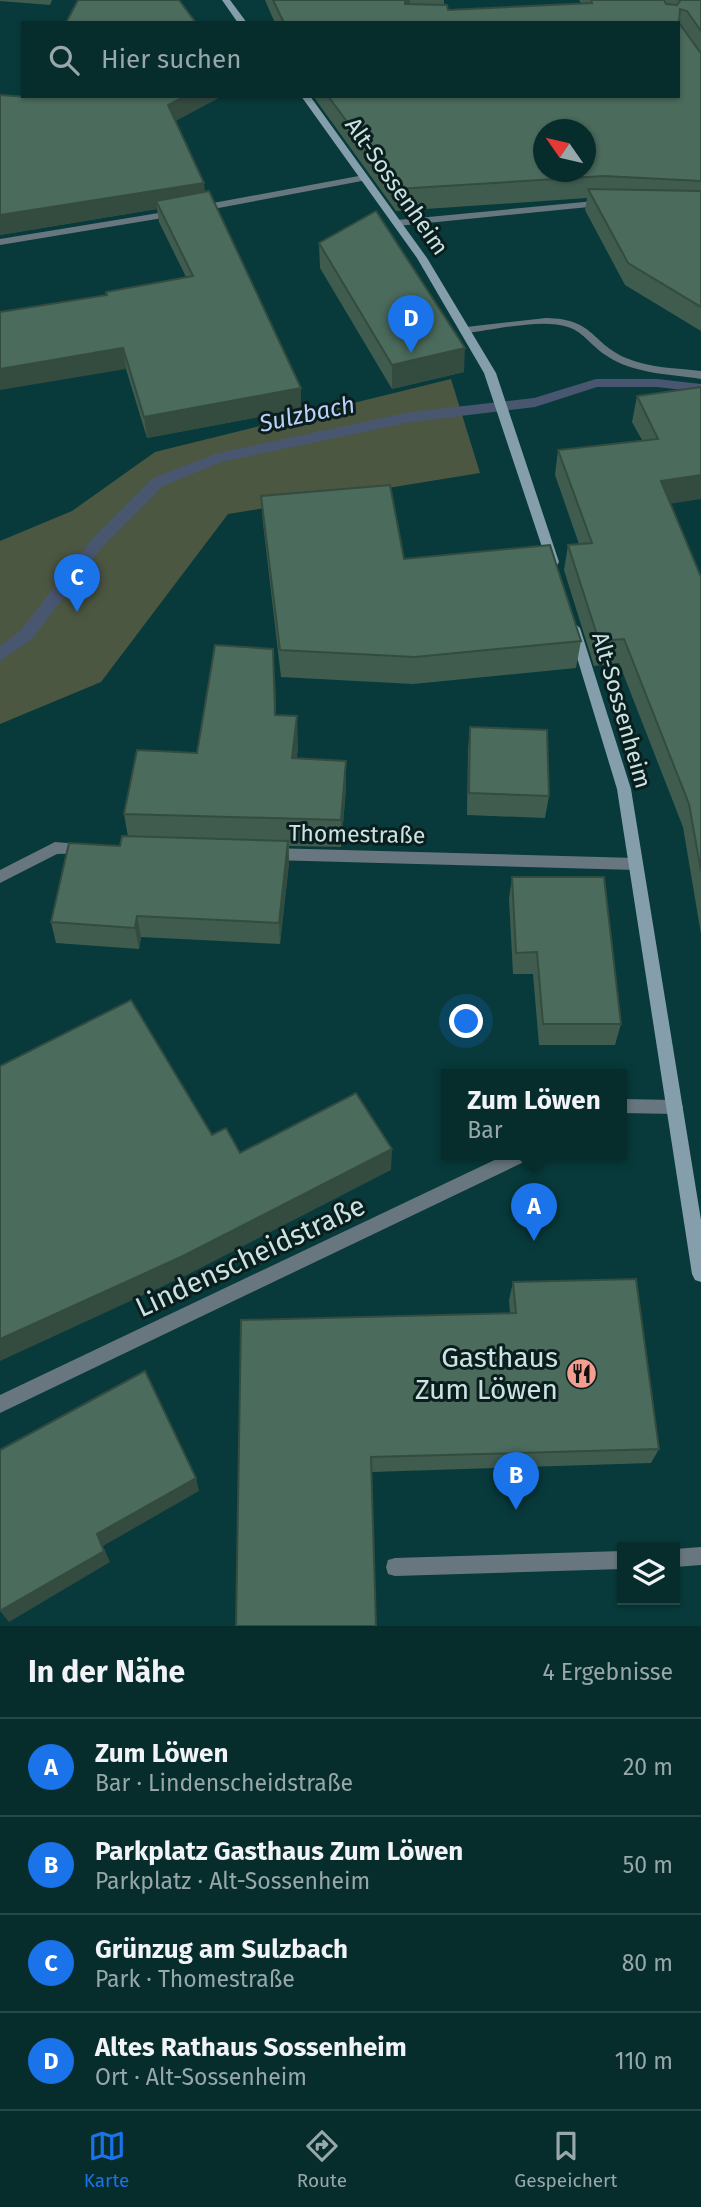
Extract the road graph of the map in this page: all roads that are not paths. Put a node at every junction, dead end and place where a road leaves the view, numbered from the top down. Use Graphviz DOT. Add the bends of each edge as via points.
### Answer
graph roads {
  1 [pos="226,0"];
  2 [pos="242,21"];
  3 [pos="306,98"];
  4 [pos="364,178"];
  5 [pos="615,203"];
  6 [pos="397,223"];
  7 [pos="0,242"];
  8 [pos="466,330"];
  9 [pos="701,375"];
  10 [pos="558,575"];
  11 [pos="569,613"];
  12 [pos="96,849"];
  13 [pos="248,853"];
  14 [pos="636,864"];
  15 [pos="0,877"];
  16 [pos="627,1106"];
  17 [pos="675,1107"];
  18 [pos="512,1160"];
  19 [pos="701,1274"];
  20 [pos="0,1404"];
  21 [pos="701,1556"];
  22 [pos="680,1558"];
  23 [pos="617,1560"];
  24 [pos="395,1567"];
  1 -- 2 [label="main road"];
  3 -- 4 [label="main road, Alt-Sossenheim"];
  4 -- 6 [label="main road, Alt-Sossenheim"];
  4 -- 7 [label="street"];
  5 -- 6 [label="street"];
  6 -- 8 [label="main road, Alt-Sossenheim"];
  8 -- 9 [label="street" via="569,323 584,330 611,355 633,364"];
  8 -- 10 [label="main road, Alt-Sossenheim" via="490,373"];
  11 -- 14 [label="main road, Alt-Sossenheim" via="624,789"];
  12 -- 15 [label="street" via="55,848"];
  13 -- 14 [label="street, Thomestraße"];
  14 -- 17 [label="main road, Alt-Sossenheim"];
  16 -- 17 [label="street"];
  17 -- 19 [label="main road, Alt-Sossenheim"];
  18 -- 20 [label="street, Lindenscheidstraße"];
  21 -- 22 [label="street"];
  23 -- 24 [label="street"];
}
